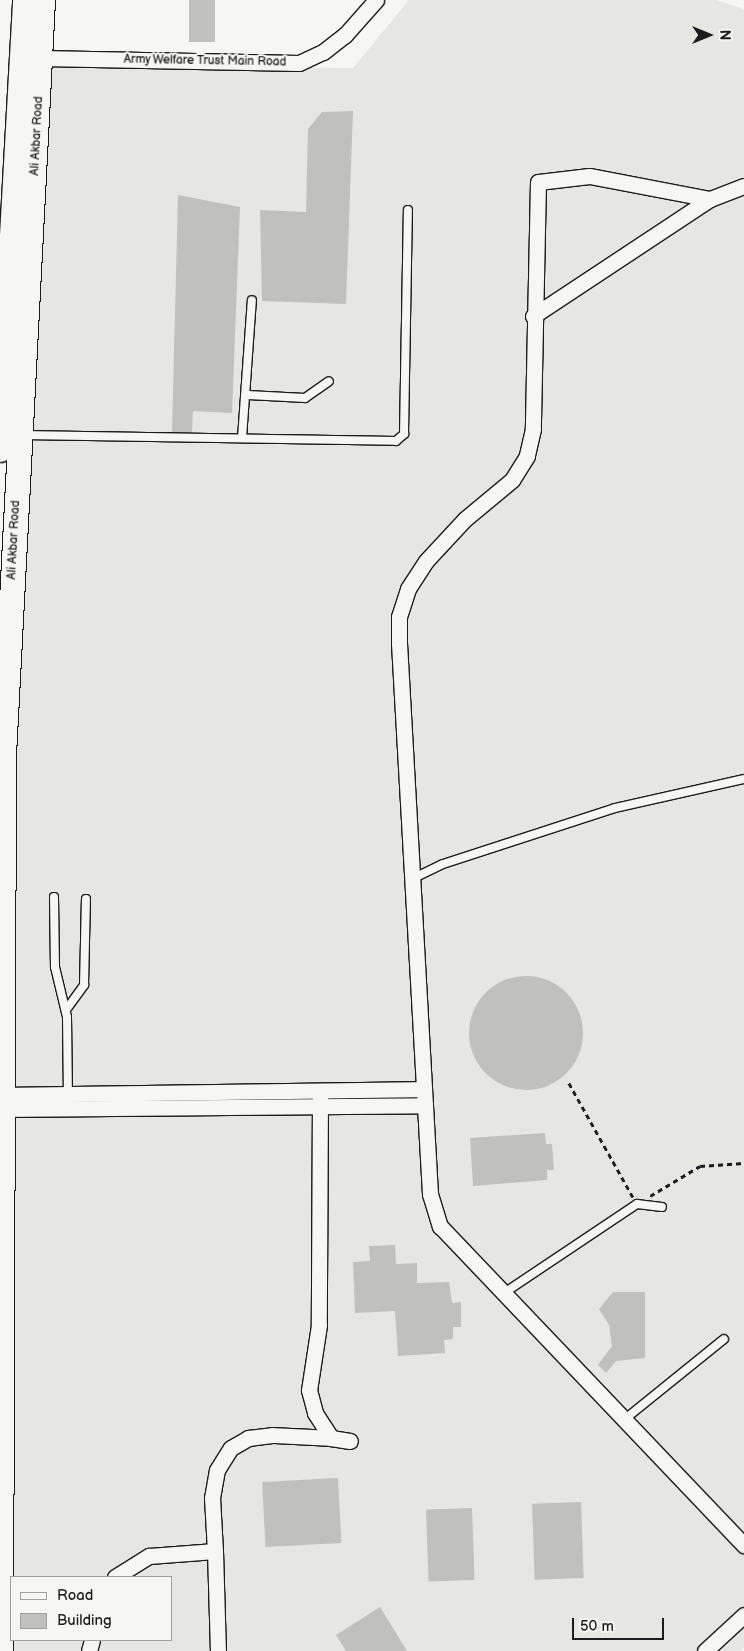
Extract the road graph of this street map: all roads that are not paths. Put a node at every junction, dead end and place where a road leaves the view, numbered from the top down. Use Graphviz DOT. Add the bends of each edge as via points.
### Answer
graph roads {
  1 [pos="25,0"];
  2 [pos="43,0"];
  3 [pos="376,0"];
  4 [pos="40,58"];
  5 [pos="744,186"];
  6 [pos="710,199"];
  7 [pos="408,210"];
  8 [pos="252,300"];
  9 [pos="533,316"];
  10 [pos="329,381"];
  11 [pos="248,395"];
  12 [pos="19,434"];
  13 [pos="242,438"];
  14 [pos="0,450"];
  15 [pos="744,779"];
  16 [pos="412,879"];
  17 [pos="54,897"];
  18 [pos="86,899"];
  19 [pos="66,1010"];
  20 [pos="424,1090"];
  21 [pos="68,1094"];
  22 [pos="320,1098"];
  23 [pos="3,1102"];
  24 [pos="425,1106"];
  25 [pos="662,1207"];
  26 [pos="504,1293"];
  27 [pos="724,1339"];
  28 [pos="625,1419"];
  29 [pos="331,1438"];
  30 [pos="350,1441"];
  31 [pos="744,1545"];
  32 [pos="215,1551"];
  33 [pos="117,1576"];
  34 [pos="744,1615"];
  35 [pos="1,1651"];
  36 [pos="218,1651"];
  37 [pos="705,1651"];
  1 -- 14 [label="main road, Ali Akbar Road"];
  2 -- 4 [label="main road, Ali Akbar Road"];
  3 -- 4 [label="street, Army Welfare Trust Main Road" via="345,34 323,52 299,63"];
  4 -- 12 [label="main road, Ali Akbar Road"];
  5 -- 6 [label="street"];
  6 -- 9 [label="street"];
  6 -- 9 [label="street" via="589,176 538,182"];
  7 -- 13 [label="lane" via="404,434 396,441"];
  8 -- 11 [label="lane"];
  9 -- 16 [label="street" via="533,429 527,456 512,480 465,519 426,561 408,589 399,617"];
  10 -- 11 [label="lane" via="305,398"];
  11 -- 13 [label="lane"];
  12 -- 13 [label="lane"];
  12 -- 23 [label="main road, Ali Akbar Road" via="4,755"];
  15 -- 16 [label="lane" via="615,808 443,864"];
  16 -- 20 [label="street"];
  17 -- 19 [label="lane" via="55,967"];
  18 -- 19 [label="lane" via="84,985"];
  19 -- 21 [label="lane"];
  20 -- 22 [label="street"];
  20 -- 24 [label="street"];
  21 -- 22 [label="street"];
  21 -- 23 [label="street"];
  22 -- 23 [label="street"];
  22 -- 24 [label="street"];
  22 -- 29 [label="street" via="319,1325 309,1390 315,1413"];
  23 -- 35 [label="main road, Ali Akbar Road"];
  24 -- 26 [label="street" via="430,1194 440,1226"];
  25 -- 26 [label="lane" via="637,1204"];
  26 -- 28 [label="street"];
  27 -- 28 [label="lane"];
  28 -- 31 [label="street"];
  29 -- 30 [label="street"];
  29 -- 32 [label="street" via="272,1435 248,1438 231,1448 218,1470 212,1498"];
  32 -- 33 [label="street" via="149,1556"];
  32 -- 36 [label="street"];
  34 -- 37 [label="street"];
}
